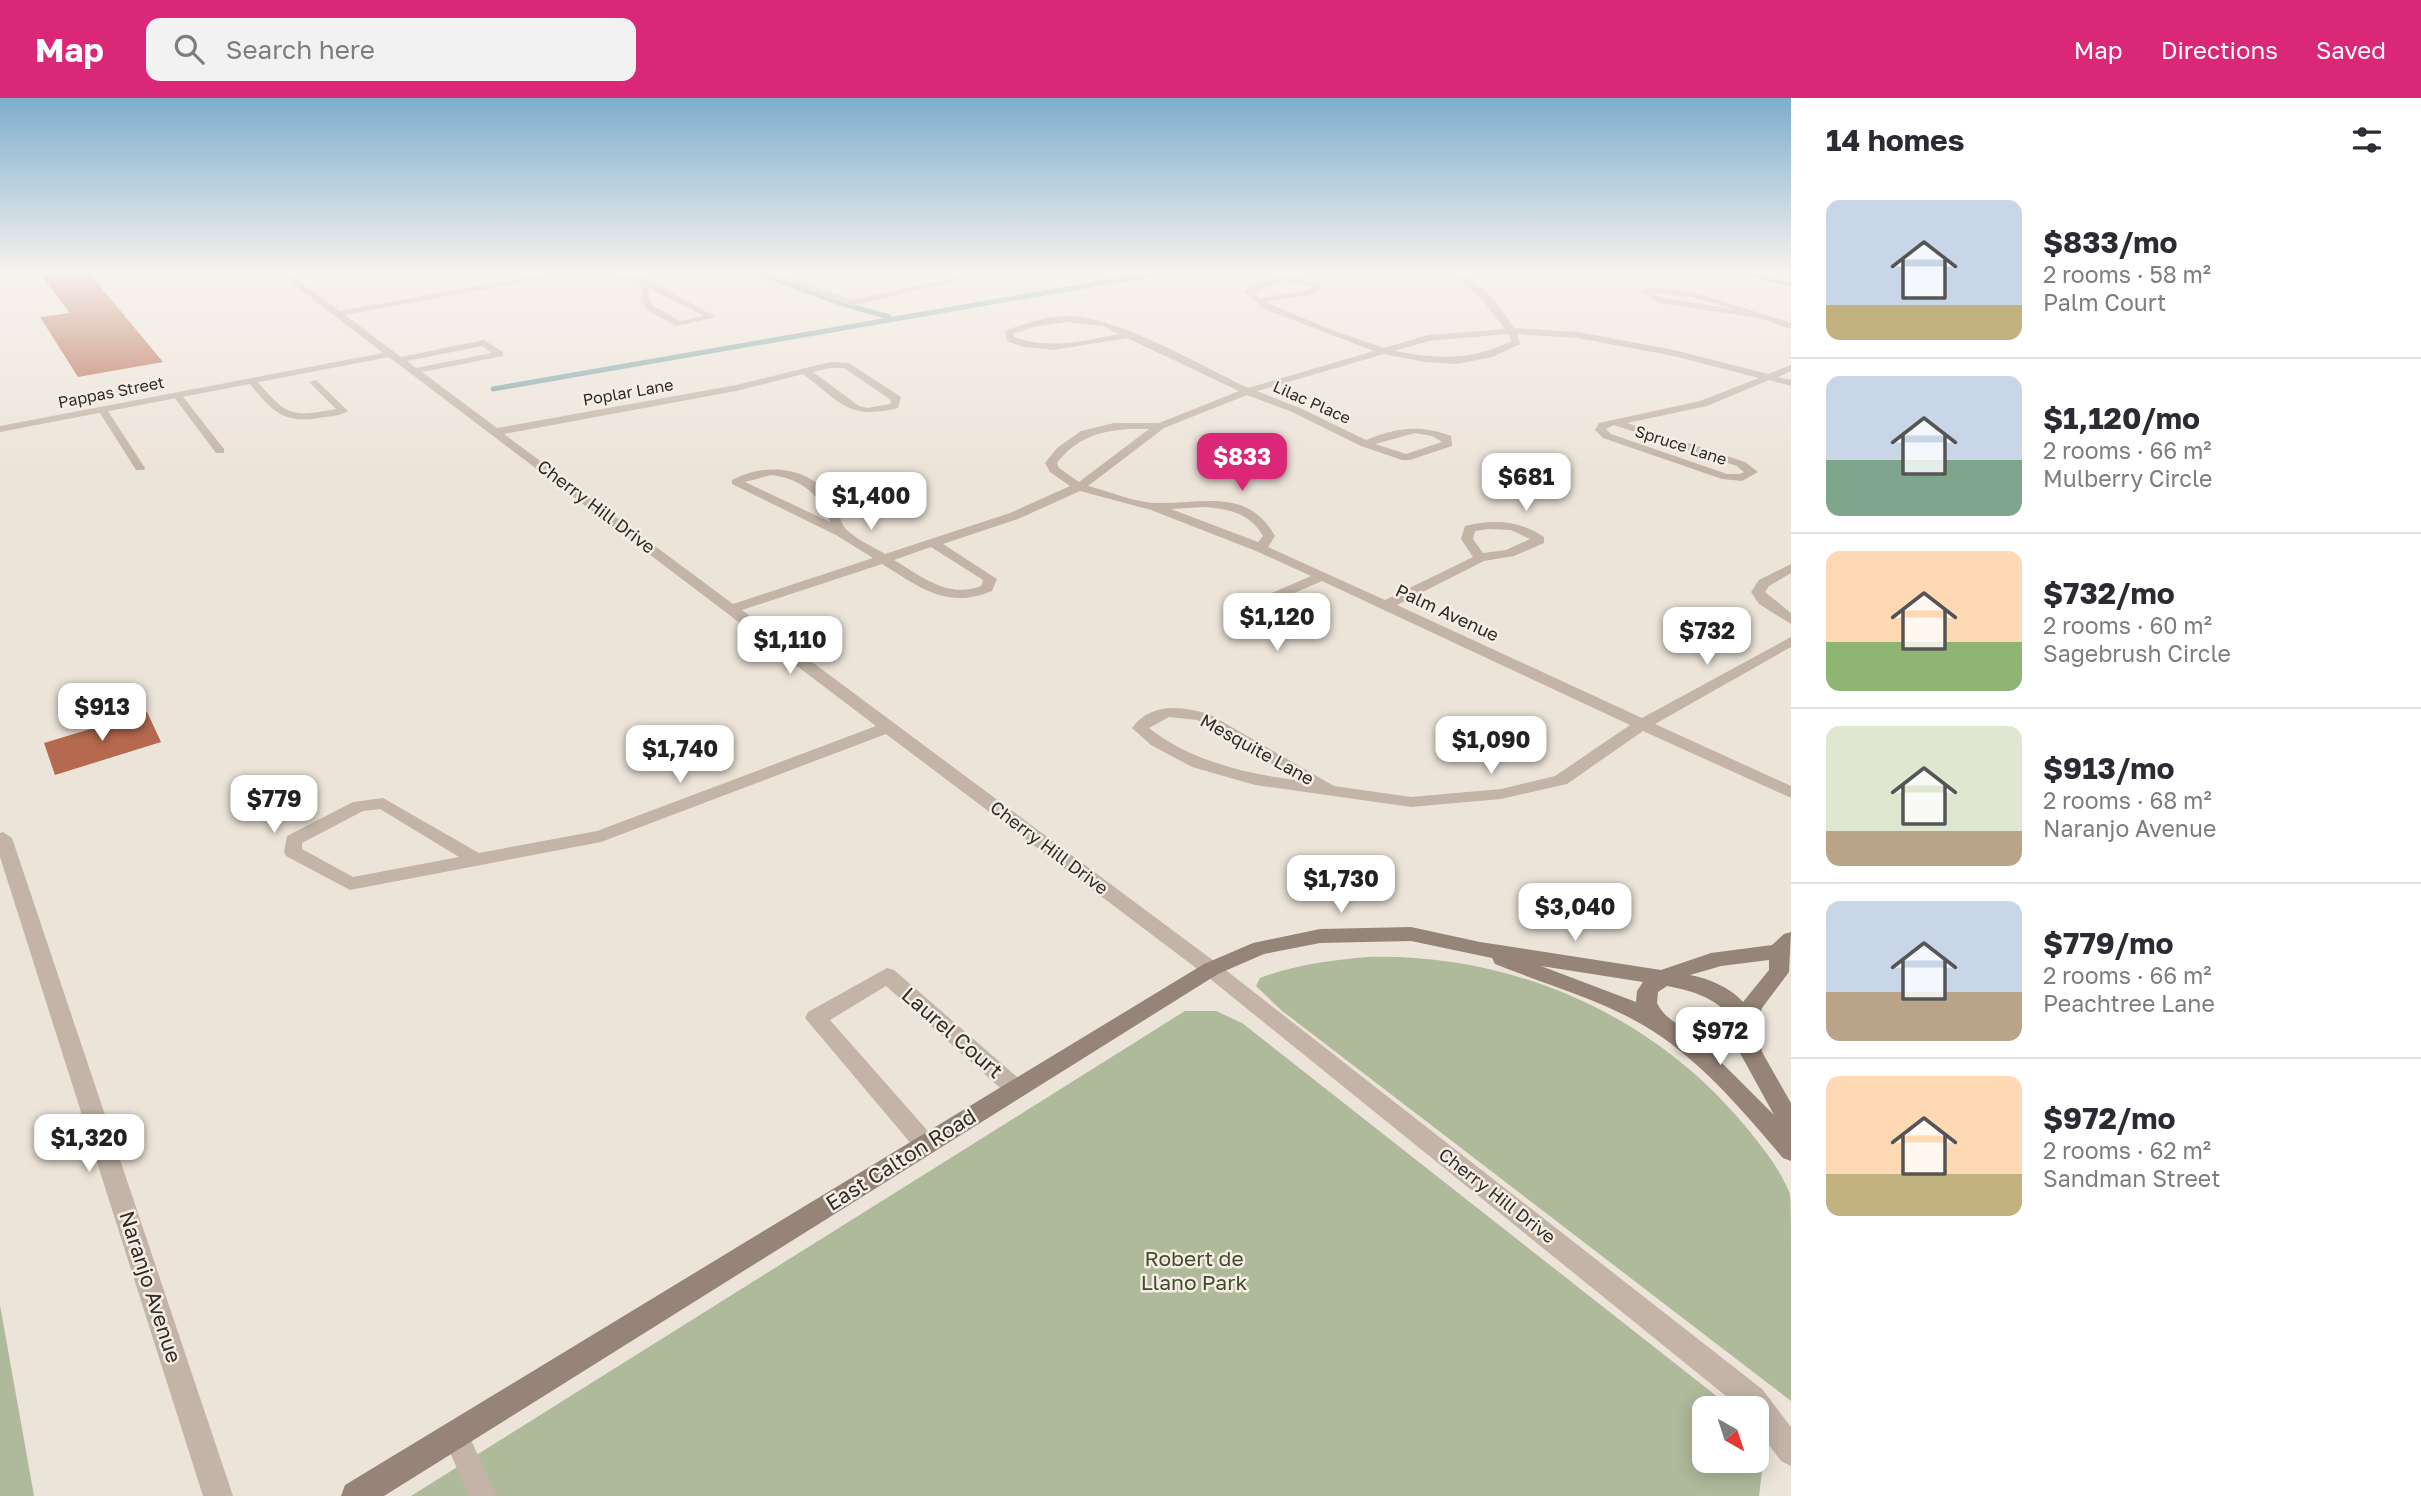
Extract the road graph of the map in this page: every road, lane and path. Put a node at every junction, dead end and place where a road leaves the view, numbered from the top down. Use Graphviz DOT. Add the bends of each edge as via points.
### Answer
graph roads {
  1 [pos="371,338"];
  2 [pos="1010,338"];
  3 [pos="1111,338"];
  4 [pos="1136,338"];
  5 [pos="1347,338"];
  6 [pos="1427,338"];
  7 [pos="1515,338"];
  8 [pos="1598,338"];
  9 [pos="1380,352"];
  10 [pos="396,357"];
  11 [pos="1791,368"];
  12 [pos="415,371"];
  13 [pos="805,371"];
  14 [pos="1768,377"];
  15 [pos="252,381"];
  16 [pos="313,382"];
  17 [pos="1791,383"];
  18 [pos="1247,391"];
  19 [pos="177,395"];
  20 [pos="103,410"];
  21 [pos="1615,422"];
  22 [pos="1160,426"];
  23 [pos="0,429"];
  24 [pos="496,432"];
  25 [pos="1364,444"];
  26 [pos="220,451"];
  27 [pos="140,468"];
  28 [pos="1079,487"];
  29 [pos="1155,507"];
  30 [pos="840,532"];
  31 [pos="935,544"];
  32 [pos="1261,548"];
  33 [pos="1480,558"];
  34 [pos="884,560"];
  35 [pos="1791,568"];
  36 [pos="1321,577"];
  37 [pos="1280,594"];
  38 [pos="1385,606"];
  39 [pos="732,609"];
  40 [pos="1791,620"];
  41 [pos="1791,640"];
  42 [pos="1642,725"];
  43 [pos="889,727"];
  44 [pos="1332,792"];
  45 [pos="1791,793"];
  46 [pos="1,833"];
  47 [pos="477,860"];
  48 [pos="1787,948"];
  49 [pos="1480,949"];
  50 [pos="1210,970"];
  51 [pos="1667,977"];
  52 [pos="1746,1025"];
  53 [pos="1668,1030"];
  54 [pos="1016,1089"];
  55 [pos="1791,1124"];
  56 [pos="926,1145"];
  57 [pos="1791,1150"];
  58 [pos="455,1434"];
  59 [pos="1791,1451"];
  60 [pos="218,1496"];
  61 [pos="356,1496"];
  62 [pos="483,1496"];
  1 -- 10 [label="street, Cherry Hill Drive"];
  2 -- 3 [label="street, Lilac Place" via="1053,349"];
  4 -- 18 [label="street, Lilac Place"];
  5 -- 9 [label="street"];
  6 -- 9 [label="street"];
  7 -- 9 [label="street" via="1517,342 1503,351 1462,359"];
  8 -- 14 [label="street"];
  9 -- 18 [label="street"];
  10 -- 12 [label="street, Cherry Hill Drive"];
  10 -- 12 [label="street, Pappas Street" via="484,343 500,354"];
  10 -- 15 [label="street, Pappas Street"];
  11 -- 14 [label="street, Spruce Lane"];
  12 -- 24 [label="street, Cherry Hill Drive"];
  13 -- 13 [label="street, Poplar Lane" via="856,409 894,406 897,399 846,365"];
  13 -- 24 [label="street, Poplar Lane"];
  14 -- 17 [label="street"];
  14 -- 21 [label="street, Spruce Lane" via="1703,404"];
  15 -- 16 [label="lane" via="280,413 298,419 343,411"];
  15 -- 19 [label="street, Pappas Street"];
  18 -- 22 [label="street"];
  18 -- 25 [label="street, Lilac Place"];
  19 -- 20 [label="street, Pappas Street"];
  19 -- 26 [label="lane"];
  20 -- 23 [label="street, Pappas Street"];
  20 -- 27 [label="lane"];
  21 -- 21 [label="street, Spruce Lane" via="1600,430 1707,472 1742,478 1752,472 1741,464"];
  22 -- 28 [label="street"];
  22 -- 28 [label="street" via="1103,428 1069,440 1051,463"];
  24 -- 39 [label="street, Cherry Hill Drive"];
  25 -- 25 [label="street, Lilac Place" via="1406,458 1448,444 1447,438 1415,429"];
  28 -- 29 [label="street, Palm Avenue"];
  28 -- 31 [label="street"];
  29 -- 32 [label="street, Palm Avenue"];
  29 -- 32 [label="street" via="1216,504 1243,511 1265,524 1269,536"];
  30 -- 30 [label="street" via="826,498 791,473 762,471 736,482"];
  30 -- 34 [label="street"];
  31 -- 34 [label="street"];
  31 -- 34 [label="street" via="990,579 987,588 970,595 952,594 929,587"];
  32 -- 36 [label="street, Palm Avenue"];
  33 -- 33 [label="street" via="1509,553 1539,540 1509,525 1487,523 1469,529 1467,540"];
  33 -- 38 [label="street"];
  34 -- 39 [label="street"];
  35 -- 40 [label="street" via="1764,583 1758,592"];
  36 -- 37 [label="street"];
  36 -- 38 [label="street, Palm Avenue"];
  37 -- 37 [label="street" via="1269,598 1233,613 1279,636 1324,613"];
  38 -- 42 [label="street, Palm Avenue"];
  39 -- 43 [label="street, Cherry Hill Drive"];
  41 -- 42 [label="street, Mesquite Lane"];
  42 -- 44 [label="street, Mesquite Lane" via="1561,779 1501,794 1411,802"];
  42 -- 45 [label="street, Palm Avenue"];
  43 -- 47 [label="street" via="601,836"];
  43 -- 50 [label="street, Cherry Hill Drive"];
  44 -- 44 [label="street, Mesquite Lane" via="1203,717 1180,710 1148,719 1140,728 1198,763 1261,781"];
  46 -- 60 [label="street, Naranjo Avenue"];
  47 -- 47 [label="street" via="383,803 359,806 293,840 293,852 350,884"];
  48 -- 51 [label="main road, East Calton Road" via="1714,960"];
  48 -- 52 [label="main road, East Calton Road" via="1779,972 1752,1005"];
  49 -- 50 [label="main road, East Calton Road" via="1411,934 1320,936 1260,948"];
  49 -- 51 [label="main road, East Calton Road"];
  49 -- 53 [label="main road, East Calton Road"];
  50 -- 54 [label="main road, East Calton Road"];
  50 -- 59 [label="street, Cherry Hill Drive" via="1752,1399"];
  51 -- 52 [label="main road" via="1720,993 1739,1009"];
  51 -- 53 [label="main road" via="1650,987 1646,1001"];
  52 -- 53 [label="main road" via="1741,1038 1720,1045"];
  52 -- 55 [label="main road" via="1751,1053"];
  53 -- 57 [label="main road" via="1722,1075"];
  54 -- 56 [label="main road, East Calton Road"];
  54 -- 56 [label="street, Laurel Court" via="887,975 816,1018"];
  56 -- 58 [label="main road, East Calton Road"];
  58 -- 61 [label="main road, East Calton Road"];
  58 -- 62 [label="lane"];
}
